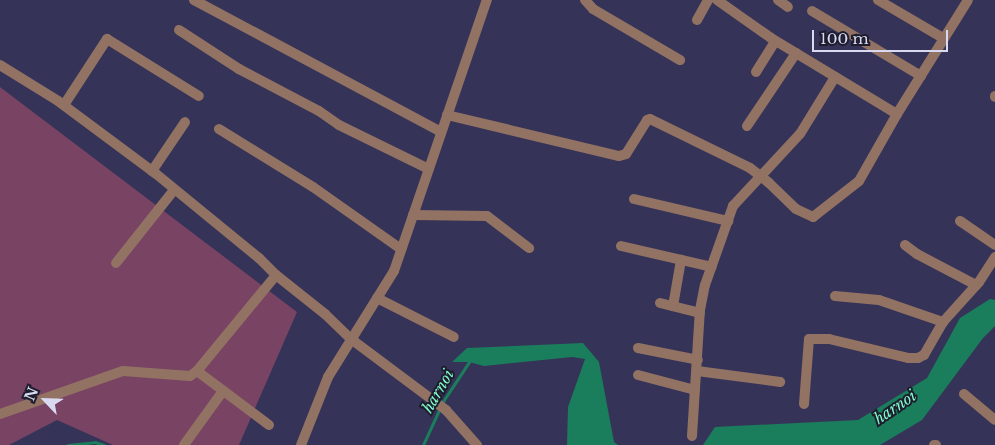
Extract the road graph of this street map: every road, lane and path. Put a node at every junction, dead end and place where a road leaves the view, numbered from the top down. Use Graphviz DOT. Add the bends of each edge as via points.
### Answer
graph roads {
  1 [pos="194,0"];
  2 [pos="487,0"];
  3 [pos="585,0"];
  4 [pos="708,0"];
  5 [pos="717,0"];
  6 [pos="778,0"];
  7 [pos="878,0"];
  8 [pos="968,0"];
  9 [pos="788,7"];
  10 [pos="812,11"];
  11 [pos="696,20"];
  12 [pos="179,30"];
  13 [pos="943,38"];
  14 [pos="775,41"];
  15 [pos="796,53"];
  16 [pos="680,60"];
  17 [pos="0,65"];
  18 [pos="756,72"];
  19 [pos="921,76"];
  20 [pos="835,77"];
  21 [pos="199,96"];
  22 [pos="64,105"];
  23 [pos="897,114"];
  24 [pos="447,115"];
  25 [pos="185,122"];
  26 [pos="748,126"];
  27 [pos="219,129"];
  28 [pos="441,132"];
  29 [pos="429,169"];
  30 [pos="152,171"];
  31 [pos="761,177"];
  32 [pos="174,190"];
  33 [pos="634,200"];
  34 [pos="413,215"];
  35 [pos="728,221"];
  36 [pos="960,221"];
  37 [pos="905,245"];
  38 [pos="995,245"];
  39 [pos="621,246"];
  40 [pos="529,248"];
  41 [pos="401,249"];
  42 [pos="995,257"];
  43 [pos="681,260"];
  44 [pos="116,263"];
  45 [pos="712,266"];
  46 [pos="276,275"];
  47 [pos="976,285"];
  48 [pos="835,296"];
  49 [pos="377,298"];
  50 [pos="660,304"];
  51 [pos="673,306"];
  52 [pos="700,313"];
  53 [pos="943,322"];
  54 [pos="454,337"];
  55 [pos="350,339"];
  56 [pos="638,348"];
  57 [pos="698,360"];
  58 [pos="197,371"];
  59 [pos="697,371"];
  60 [pos="638,374"];
  61 [pos="780,382"];
  62 [pos="223,390"];
  63 [pos="696,390"];
  64 [pos="964,394"];
  65 [pos="804,404"];
  66 [pos="0,414"];
  67 [pos="995,420"];
  68 [pos="269,425"];
  69 [pos="692,436"];
  70 [pos="184,445"];
  71 [pos="302,445"];
  72 [pos="478,445"];
  1 -- 28 [label="street"];
  2 -- 24 [label="street"];
  3 -- 16 [label="street" via="594,9"];
  4 -- 11 [label="street"];
  5 -- 14 [label="street"];
  6 -- 9 [label="street"];
  7 -- 13 [label="street"];
  8 -- 13 [label="street"];
  10 -- 19 [label="street"];
  12 -- 29 [label="street" via="239,69 339,125"];
  13 -- 19 [label="street"];
  14 -- 15 [label="street"];
  14 -- 18 [label="street"];
  15 -- 20 [label="street"];
  15 -- 26 [label="street"];
  17 -- 22 [label="street"];
  19 -- 23 [label="street"];
  20 -- 23 [label="street"];
  20 -- 31 [label="street" via="800,134"];
  21 -- 22 [label="street" via="107,39"];
  22 -- 30 [label="street"];
  23 -- 31 [label="street" via="859,181 813,217 796,209"];
  24 -- 28 [label="street"];
  24 -- 31 [label="street" via="619,156 626,154 650,119 750,168"];
  25 -- 30 [label="street"];
  27 -- 41 [label="street" via="312,187"];
  28 -- 29 [label="street"];
  29 -- 34 [label="street"];
  30 -- 32 [label="street"];
  31 -- 35 [label="street" via="733,206"];
  32 -- 44 [label="street"];
  32 -- 46 [label="street"];
  33 -- 35 [label="street"];
  34 -- 40 [label="street" via="487,216"];
  34 -- 41 [label="street"];
  35 -- 45 [label="street"];
  36 -- 38 [label="street"];
  37 -- 47 [label="street"];
  39 -- 43 [label="street"];
  41 -- 49 [label="street" via="394,271"];
  42 -- 47 [label="street"];
  43 -- 45 [label="street"];
  43 -- 51 [label="street"];
  45 -- 52 [label="street"];
  46 -- 55 [label="street" via="325,314"];
  46 -- 58 [label="street"];
  47 -- 53 [label="street"];
  48 -- 53 [label="street" via="879,300"];
  49 -- 54 [label="street"];
  49 -- 55 [label="street"];
  50 -- 51 [label="street"];
  51 -- 52 [label="street"];
  52 -- 57 [label="street"];
  53 -- 65 [label="street" via="924,355 918,358 829,339 809,339"];
  55 -- 71 [label="street" via="328,377"];
  55 -- 72 [label="street" via="446,410"];
  56 -- 57 [label="street"];
  57 -- 59 [label="street"];
  58 -- 62 [label="street"];
  58 -- 66 [label="street" via="190,376 122,371"];
  59 -- 61 [label="street"];
  59 -- 63 [label="street"];
  60 -- 63 [label="street"];
  62 -- 68 [label="street"];
  62 -- 70 [label="street"];
  63 -- 69 [label="street"];
  64 -- 67 [label="street"];
}
